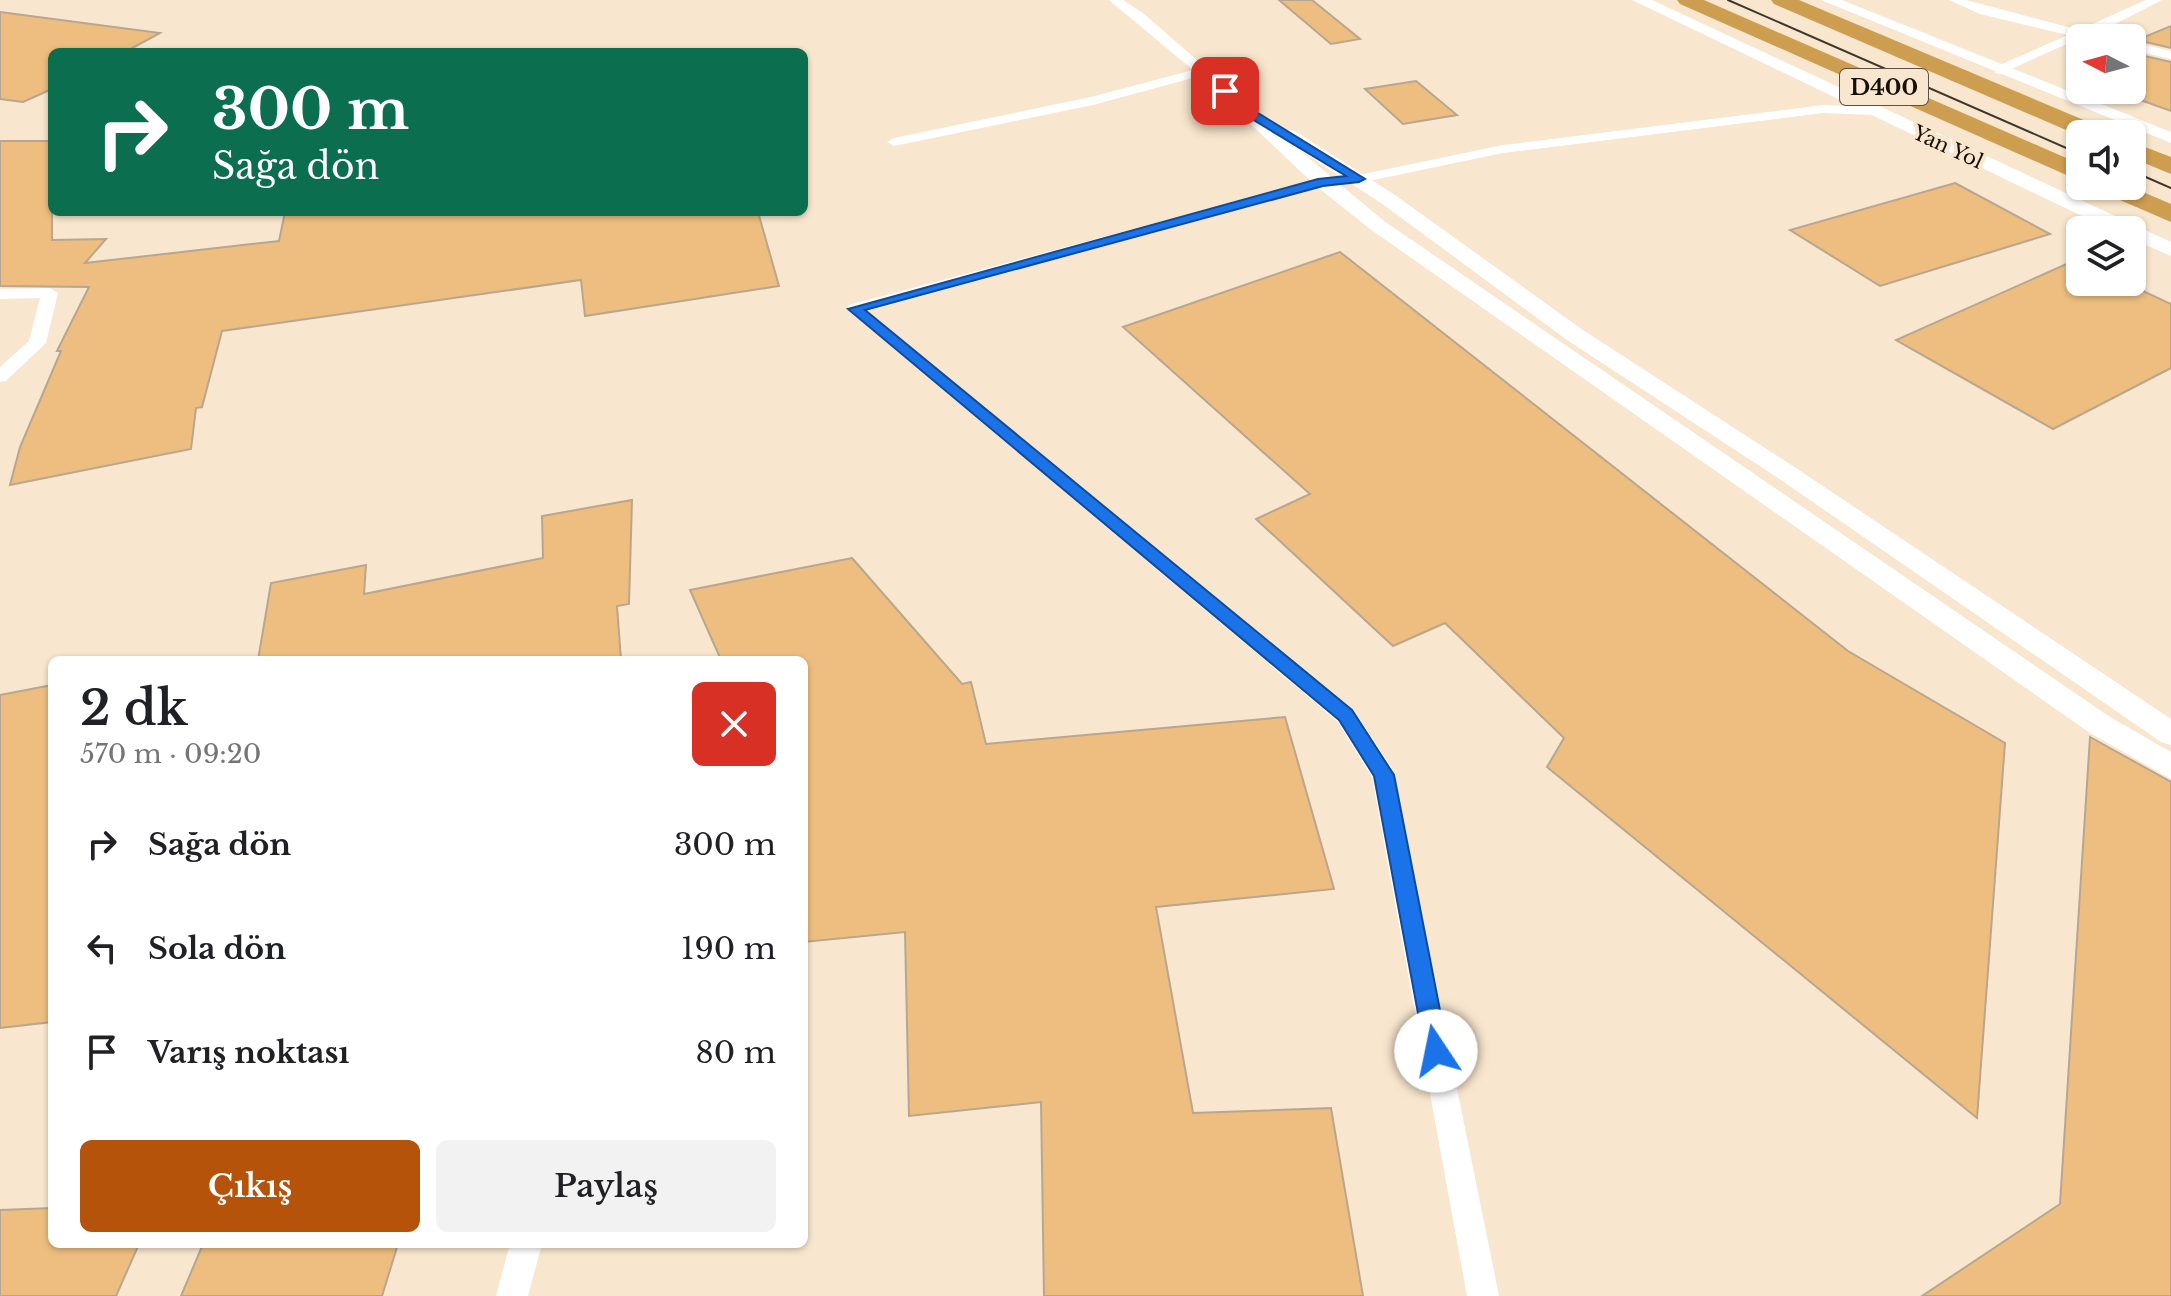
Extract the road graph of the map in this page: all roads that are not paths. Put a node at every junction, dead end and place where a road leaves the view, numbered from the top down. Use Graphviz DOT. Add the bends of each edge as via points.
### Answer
graph roads {
  1 [pos="1115,0"];
  2 [pos="1781,0"];
  3 [pos="1829,0"];
  4 [pos="1955,0"];
  5 [pos="2156,0"];
  6 [pos="1647,3"];
  7 [pos="1695,3"];
  8 [pos="2102,24"];
  9 [pos="2066,31"];
  10 [pos="2066,40"];
  11 [pos="2146,49"];
  12 [pos="2171,55"];
  13 [pos="2000,70"];
  14 [pos="1203,71"];
  15 [pos="1246,110"];
  16 [pos="1871,111"];
  17 [pos="2066,121"];
  18 [pos="2171,138"];
  19 [pos="894,142"];
  20 [pos="2146,155"];
  21 [pos="2171,166"];
  22 [pos="2066,167"];
  23 [pos="1359,179"];
  24 [pos="1323,182"];
  25 [pos="2140,200"];
  26 [pos="2171,214"];
  27 [pos="2098,216"];
  28 [pos="2146,238"];
  29 [pos="2171,250"];
  30 [pos="0,294"];
  31 [pos="0,377"];
  32 [pos="2171,734"];
  33 [pos="2171,767"];
  34 [pos="525,1248"];
  35 [pos="512,1296"];
  36 [pos="1483,1296"];
  1 -- 14 [label="street"];
  2 -- 17 [label="highway, D400"];
  3 -- 13 [label="street"];
  4 -- 9 [label="street"];
  5 -- 8 [label="street"];
  6 -- 7 [label="street"];
  6 -- 16 [label="street, Yan Yol"];
  7 -- 22 [label="highway, D400"];
  10 -- 13 [label="street"];
  11 -- 12 [label="street"];
  13 -- 18 [label="street"];
  14 -- 15 [label="street"];
  14 -- 19 [label="street" via="1093,101"];
  15 -- 23 [label="street"];
  15 -- 24 [label="street"];
  16 -- 23 [label="street" via="1696,134 1503,149"];
  16 -- 27 [label="street, Yan Yol"];
  20 -- 21 [label="highway"];
  23 -- 24 [label="street"];
  23 -- 32 [label="street" via="1575,335"];
  24 -- 33 [label="street" via="1377,225 2008,662"];
  24 -- 36 [label="street" via="855,309 1345,715 1384,775"];
  25 -- 26 [label="highway"];
  28 -- 29 [label="street, Yan Yol"];
  30 -- 31 [label="street" via="50,293 37,343"];
  34 -- 35 [label="street"];
}
